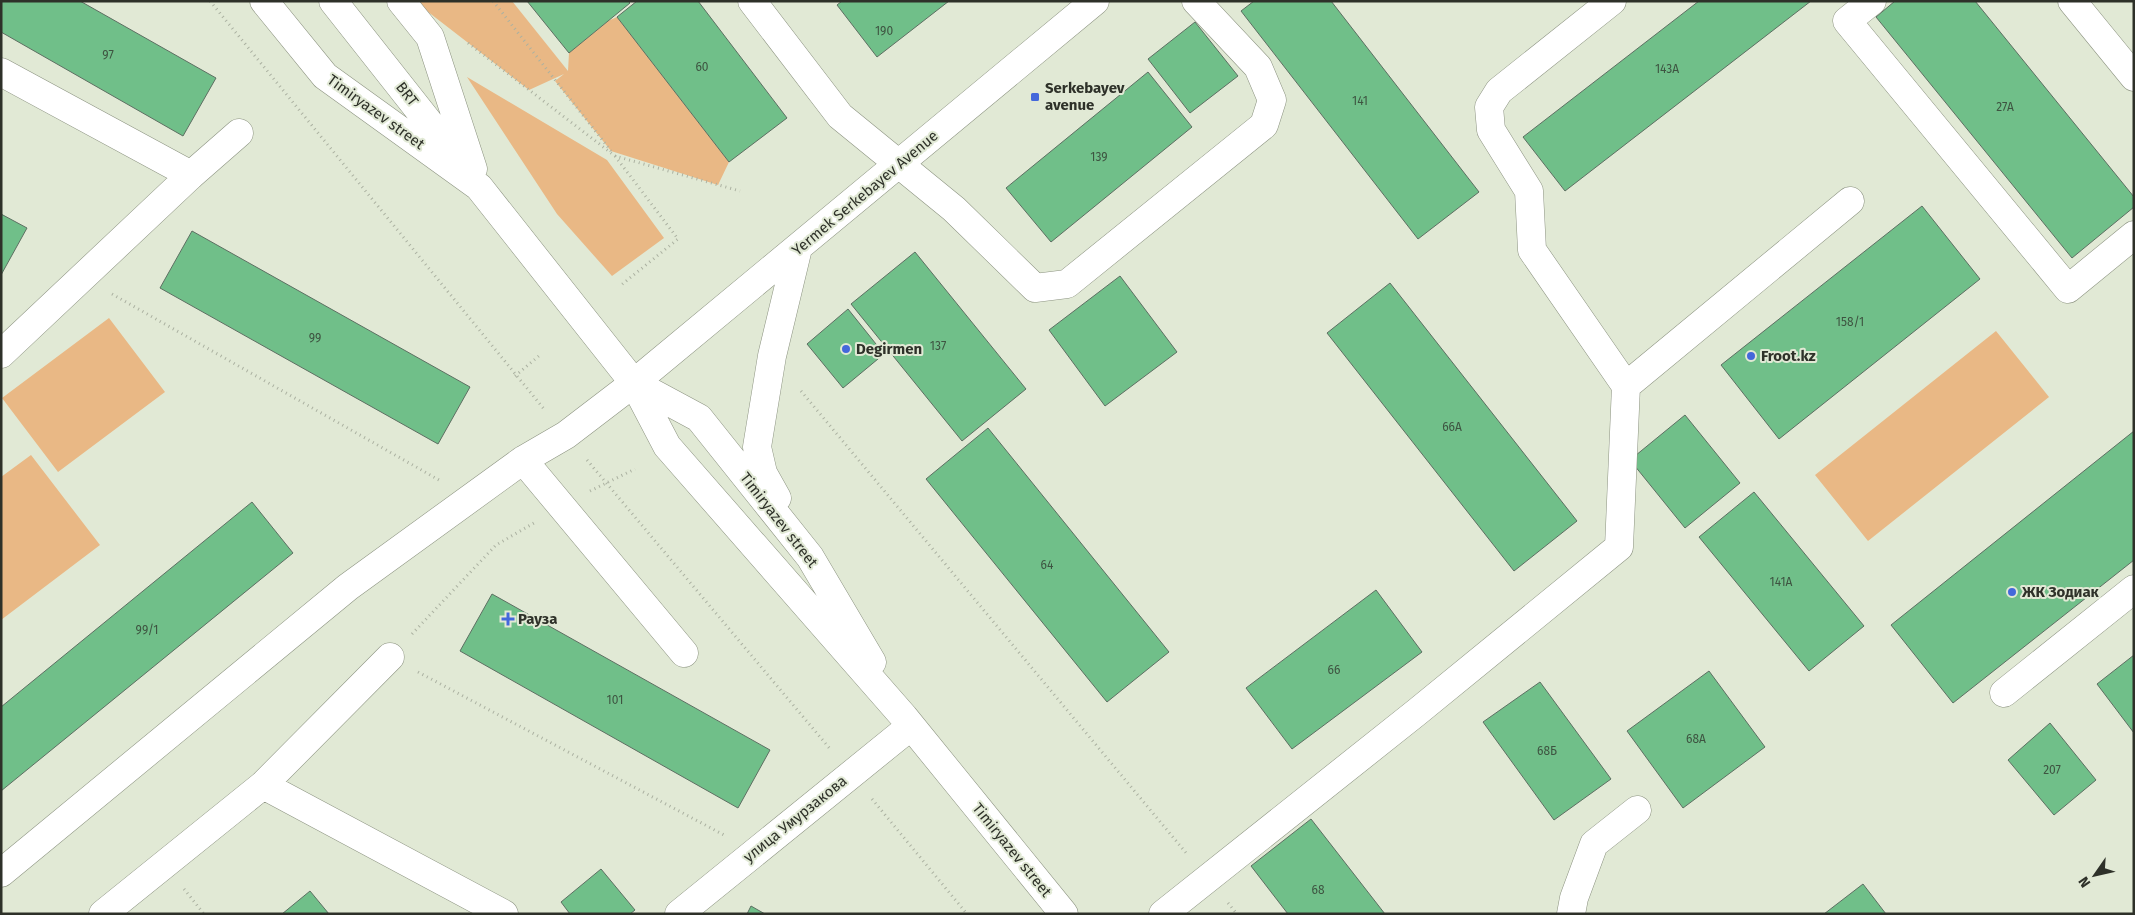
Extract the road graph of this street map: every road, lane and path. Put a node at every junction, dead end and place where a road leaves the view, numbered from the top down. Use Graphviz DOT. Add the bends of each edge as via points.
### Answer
graph roads {
  1 [pos="264,1"];
  2 [pos="333,1"];
  3 [pos="401,1"];
  4 [pos="493,1"];
  5 [pos="752,1"];
  6 [pos="1095,1"];
  7 [pos="1196,1"];
  8 [pos="1612,1"];
  9 [pos="1872,1"];
  10 [pos="2072,1"];
  11 [pos="461,38"];
  12 [pos="1,72"];
  13 [pos="2134,77"];
  14 [pos="239,133"];
  15 [pos="614,156"];
  16 [pos="899,164"];
  17 [pos="191,174"];
  18 [pos="479,187"];
  19 [pos="740,192"];
  20 [pos="1850,201"];
  21 [pos="2134,235"];
  22 [pos="798,248"];
  23 [pos="81,276"];
  24 [pos="620,286"];
  25 [pos="1,354"];
  26 [pos="540,355"];
  27 [pos="515,376"];
  28 [pos="634,383"];
  29 [pos="1626,386"];
  30 [pos="798,388"];
  31 [pos="523,460"];
  32 [pos="635,469"];
  33 [pos="470,498"];
  34 [pos="562,507"];
  35 [pos="810,557"];
  36 [pos="2134,589"];
  37 [pos="684,653"];
  38 [pos="390,657"];
  39 [pos="2004,694"];
  40 [pos="908,721"];
  41 [pos="263,784"];
  42 [pos="1637,810"];
  43 [pos="755,851"];
  44 [pos="1,873"];
  45 [pos="1208,878"];
  46 [pos="103,914"];
  47 [pos="504,914"];
  48 [pos="679,914"];
  49 [pos="1064,914"];
  50 [pos="1163,914"];
  51 [pos="1237,914"];
  52 [pos="1571,914"];
  1 -- 18 [label="street, Timiryazev street" via="325,76"];
  2 -- 18 [label="street, BRT"];
  3 -- 18 [label="street, Timiryazev street" via="430,37"];
  4 -- 15 [label="path"];
  5 -- 16 [label="street" via="840,116"];
  6 -- 16 [label="street, Yermek Serkebayev Avenue"];
  7 -- 16 [label="street" via="1258,67 1272,100 1264,125 1067,284 1035,288 954,208"];
  8 -- 29 [label="street" via="1499,91 1489,107 1491,130 1529,191 1532,250"];
  9 -- 21 [label="street" via="1847,21 2068,288"];
  10 -- 13 [label="street"];
  11 -- 15 [label="path"];
  12 -- 17 [label="street"];
  14 -- 17 [label="street"];
  15 -- 19 [label="path"];
  15 -- 24 [label="path" via="678,238"];
  16 -- 22 [label="street, Yermek Serkebayev Avenue"];
  17 -- 23 [label="street"];
  18 -- 28 [label="street, Timiryazev street"];
  20 -- 29 [label="street"];
  22 -- 28 [label="street, Yermek Serkebayev Avenue"];
  22 -- 35 [label="street" via="772,356 757,447 763,472"];
  23 -- 25 [label="street"];
  23 -- 33 [label="path"];
  26 -- 27 [label="path"];
  28 -- 31 [label="street, Yermek Serkebayev Avenue" via="566,435"];
  28 -- 35 [label="street, Timiryazev street" via="700,418"];
  28 -- 40 [label="street, Timiryazev street" via="666,446"];
  29 -- 45 [label="street" via="1619,547"];
  30 -- 45 [label="path"];
  31 -- 33 [label="street, Yermek Serkebayev Avenue"];
  31 -- 34 [label="street"];
  32 -- 34 [label="path"];
  33 -- 44 [label="street, Yermek Serkebayev Avenue" via="348,588"];
  34 -- 37 [label="street"];
  34 -- 38 [label="path" via="496,546"];
  35 -- 40 [label="street, Timiryazev street"];
  36 -- 39 [label="street"];
  38 -- 41 [label="street"];
  38 -- 43 [label="path"];
  40 -- 43 [label="street, улица Умурзакова"];
  40 -- 49 [label="street, Timiryazev street"];
  41 -- 46 [label="street"];
  41 -- 47 [label="street"];
  42 -- 52 [label="street" via="1594,844"];
  43 -- 48 [label="street, улица Умурзакова"];
  45 -- 50 [label="street"];
  45 -- 51 [label="path"];
}
